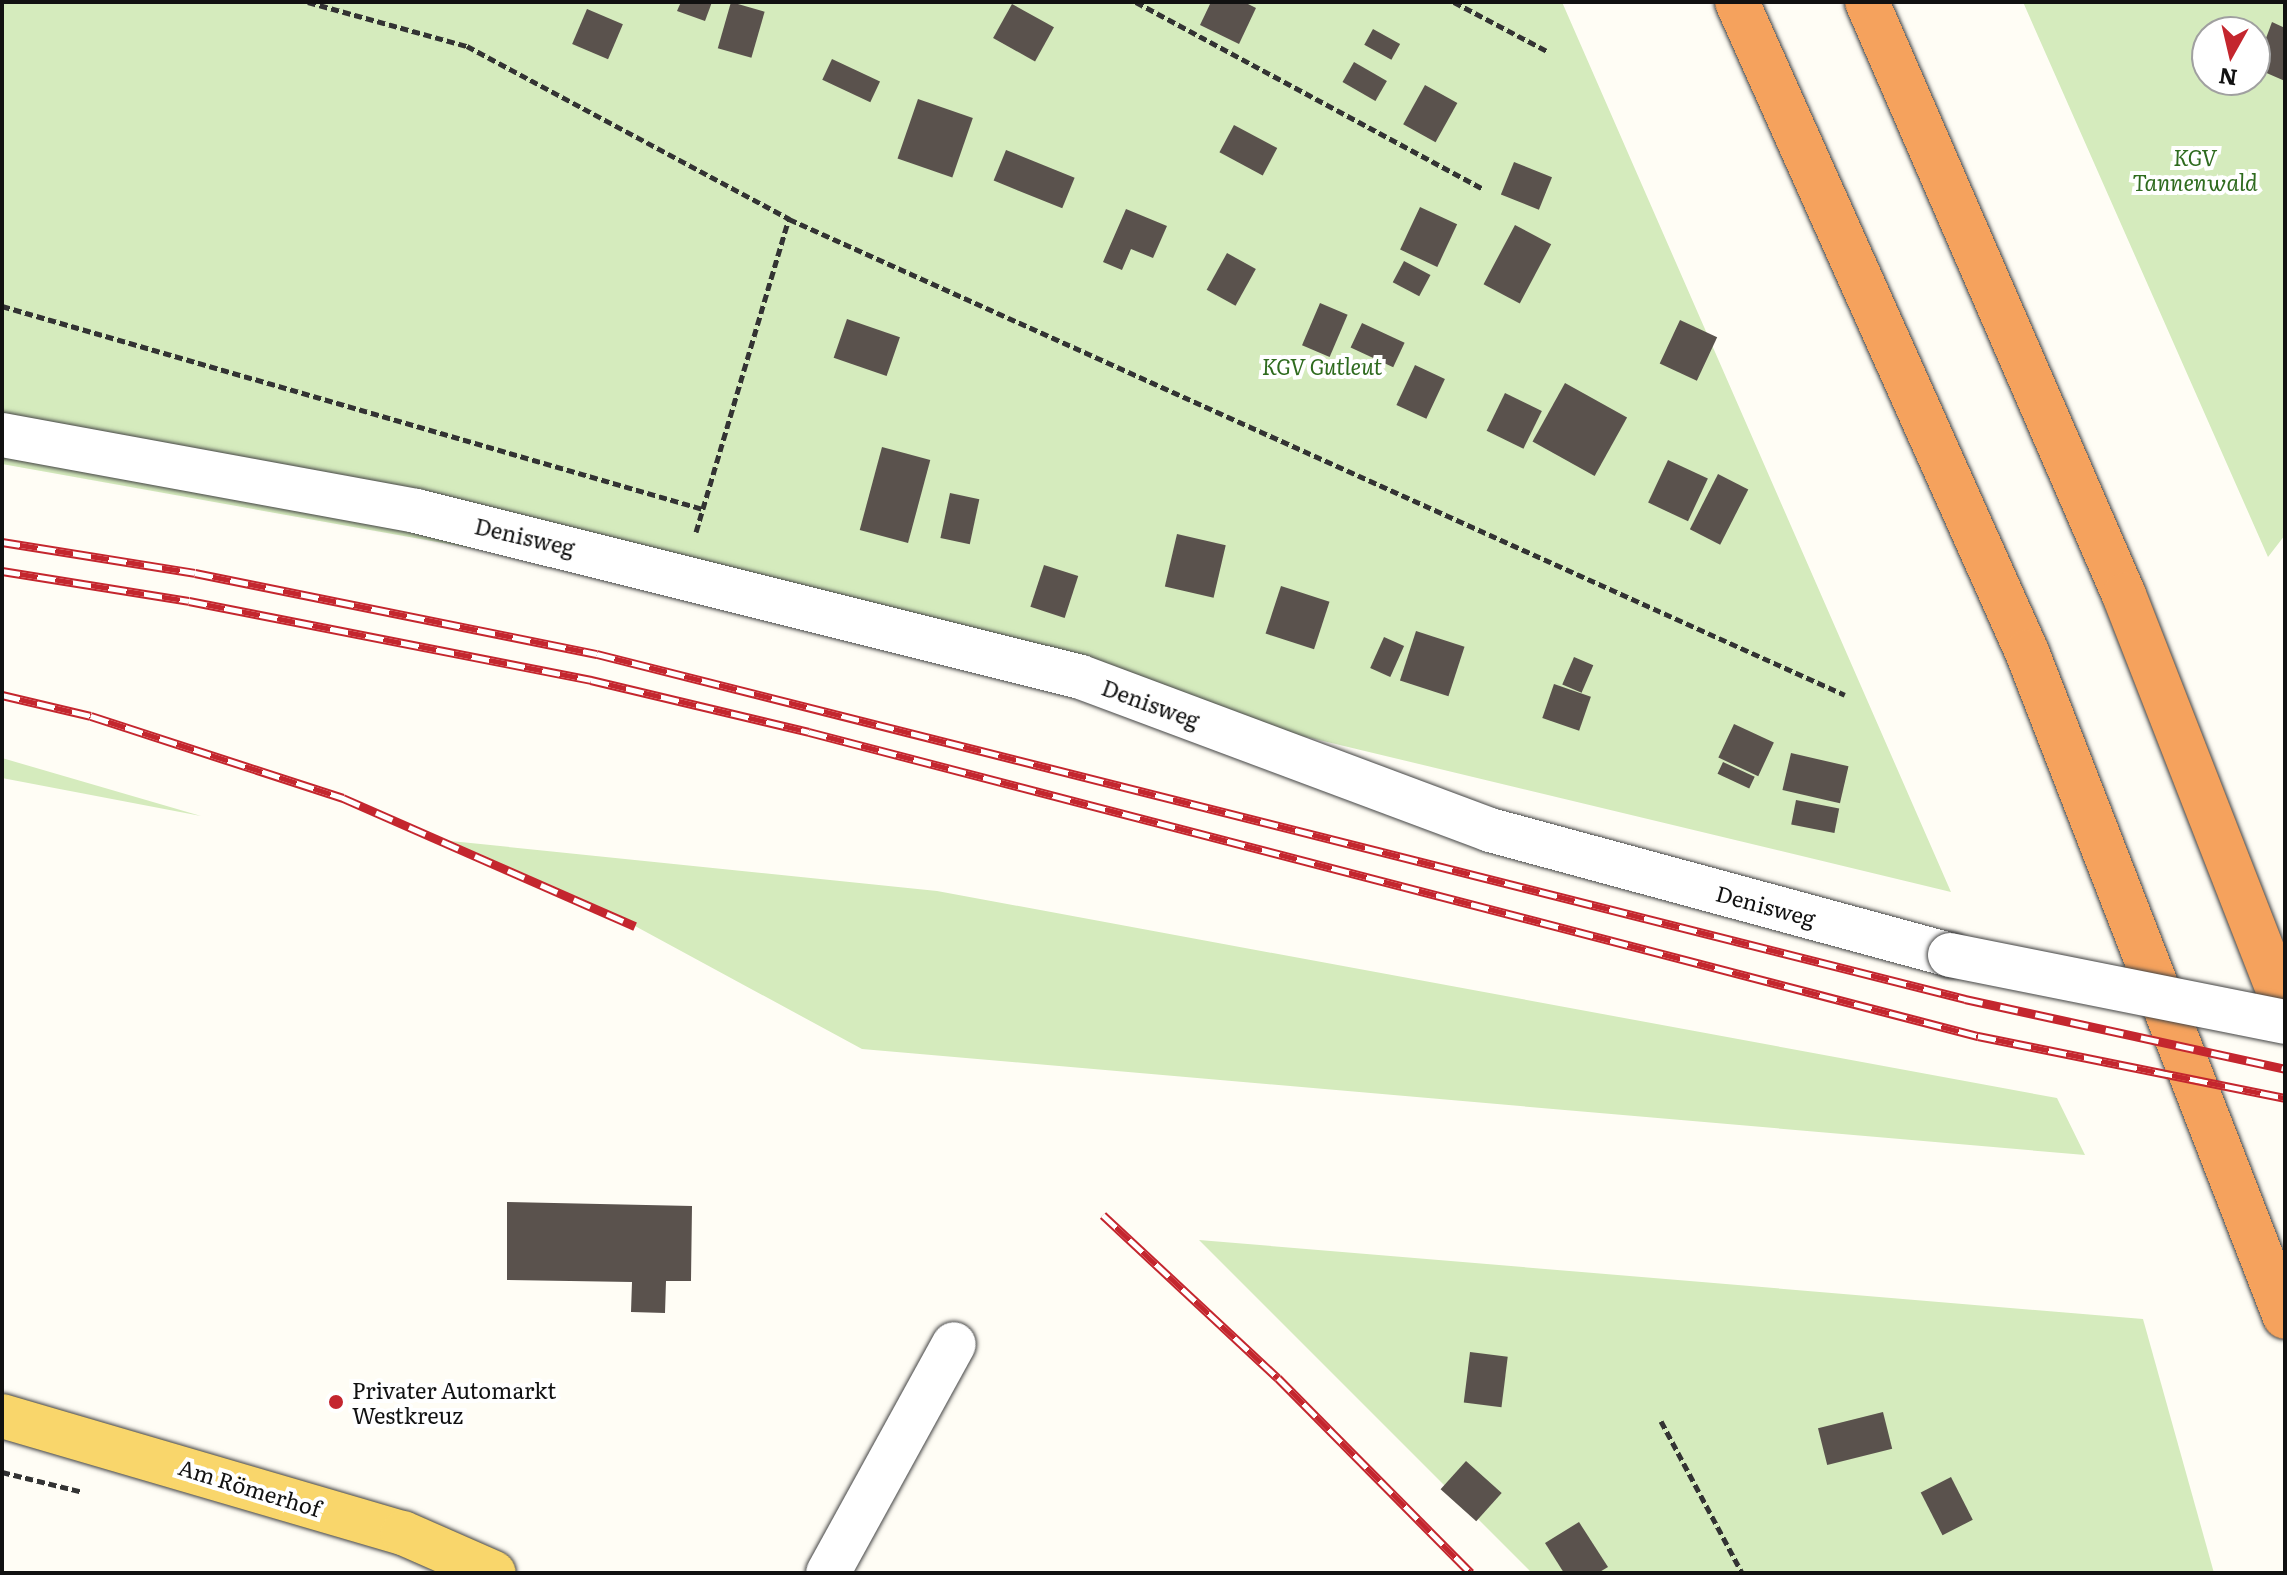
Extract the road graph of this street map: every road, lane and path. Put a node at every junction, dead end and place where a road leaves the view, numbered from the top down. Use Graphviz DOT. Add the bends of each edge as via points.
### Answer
graph roads {
  1 [pos="308,2"];
  2 [pos="1136,2"];
  3 [pos="1454,2"];
  4 [pos="1737,2"];
  5 [pos="1867,2"];
  6 [pos="1549,52"];
  7 [pos="1483,189"];
  8 [pos="789,219"];
  9 [pos="2,306"];
  10 [pos="2,435"];
  11 [pos="703,509"];
  12 [pos="683,574"];
  13 [pos="1845,695"];
  14 [pos="2285,1007"];
  15 [pos="2285,1022"];
  16 [pos="2285,1317"];
  17 [pos="954,1344"];
  18 [pos="2,1416"];
  19 [pos="1661,1421"];
  20 [pos="494,1573"];
  21 [pos="828,1573"];
  22 [pos="1742,1573"];
  1 -- 8 [label="path" via="467,46"];
  2 -- 7 [label="path"];
  3 -- 6 [label="path"];
  4 -- 16 [label="highway" via="2027,652"];
  5 -- 14 [label="highway" via="2124,595"];
  8 -- 11 [label="path"];
  8 -- 13 [label="path"];
  9 -- 11 [label="path"];
  10 -- 12 [label="lane, Denisweg" via="416,511"];
  11 -- 12 [label="path"];
  12 -- 15 [label="lane, Denisweg, bridge" via="1081,677 1490,830 1950,955"];
  17 -- 21 [label="lane"];
  18 -- 20 [label="main road, Am Römerhof" via="403,1533"];
  19 -- 22 [label="path"];
}
